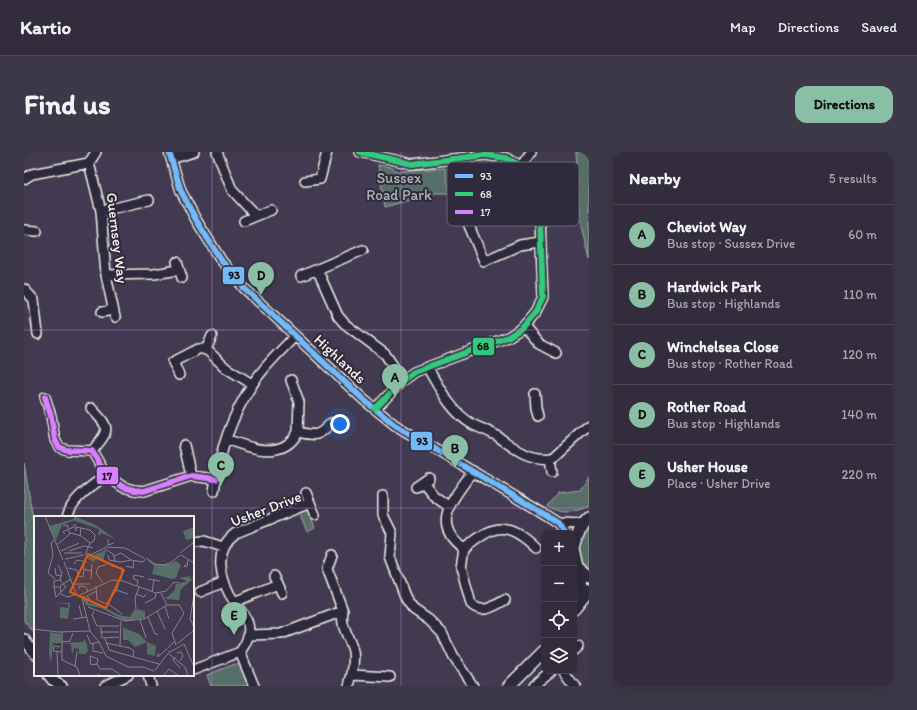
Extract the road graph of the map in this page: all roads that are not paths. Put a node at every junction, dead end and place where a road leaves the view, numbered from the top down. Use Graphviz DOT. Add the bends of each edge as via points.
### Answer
graph roads {
  1 [pos="96,152"];
  2 [pos="194,152"];
  3 [pos="217,152"];
  4 [pos="326,152"];
  5 [pos="360,152"];
  6 [pos="531,152"];
  7 [pos="460,155"];
  8 [pos="170,156"];
  9 [pos="514,162"];
  10 [pos="524,162"];
  11 [pos="89,164"];
  12 [pos="24,180"];
  13 [pos="305,181"];
  14 [pos="149,200"];
  15 [pos="271,210"];
  16 [pos="101,211"];
  17 [pos="256,216"];
  18 [pos="244,220"];
  19 [pos="469,226"];
  20 [pos="540,226"];
  21 [pos="24,230"];
  22 [pos="37,231"];
  23 [pos="540,242"];
  24 [pos="363,250"];
  25 [pos="317,269"];
  26 [pos="179,270"];
  27 [pos="106,275"];
  28 [pos="301,276"];
  29 [pos="24,289"];
  30 [pos="102,312"];
  31 [pos="524,326"];
  32 [pos="38,334"];
  33 [pos="212,336"];
  34 [pos="295,336"];
  35 [pos="206,350"];
  36 [pos="556,353"];
  37 [pos="427,367"];
  38 [pos="179,375"];
  39 [pos="291,380"];
  40 [pos="403,380"];
  41 [pos="252,384"];
  42 [pos="535,394"];
  43 [pos="44,397"];
  44 [pos="91,408"];
  45 [pos="375,410"];
  46 [pos="538,416"];
  47 [pos="332,424"];
  48 [pos="589,425"];
  49 [pos="298,432"];
  50 [pos="226,439"];
  51 [pos="184,445"];
  52 [pos="92,451"];
  53 [pos="550,458"];
  54 [pos="473,471"];
  55 [pos="552,472"];
  56 [pos="106,475"];
  57 [pos="191,476"];
  58 [pos="216,479"];
  59 [pos="423,482"];
  60 [pos="214,491"];
  61 [pos="306,493"];
  62 [pos="383,496"];
  63 [pos="310,503"];
  64 [pos="448,506"];
  65 [pos="315,515"];
  66 [pos="67,516"];
  67 [pos="586,521"];
  68 [pos="558,524"];
  69 [pos="562,530"];
  70 [pos="577,535"];
  71 [pos="194,542"];
  72 [pos="223,547"];
  73 [pos="536,548"];
  74 [pos="464,549"];
  75 [pos="332,555"];
  76 [pos="577,563"];
  77 [pos="584,574"];
  78 [pos="224,582"];
  79 [pos="200,592"];
  80 [pos="282,593"];
  81 [pos="585,594"];
  82 [pos="505,600"];
  83 [pos="234,602"];
  84 [pos="577,605"];
  85 [pos="343,611"];
  86 [pos="249,634"];
  87 [pos="24,639"];
  88 [pos="240,652"];
  89 [pos="34,653"];
  90 [pos="541,654"];
  91 [pos="194,670"];
  92 [pos="352,674"];
  93 [pos="547,674"];
  94 [pos="566,674"];
  95 [pos="47,676"];
  96 [pos="48,676"];
  97 [pos="126,676"];
  98 [pos="148,676"];
  99 [pos="390,677"];
  100 [pos="534,685"];
  101 [pos="50,686"];
  102 [pos="62,686"];
  103 [pos="105,686"];
  104 [pos="151,686"];
  105 [pos="254,686"];
  106 [pos="349,686"];
  107 [pos="474,686"];
  108 [pos="509,686"];
  109 [pos="575,686"];
  1 -- 11 [label="street"];
  2 -- 8 [label="street"];
  3 -- 17 [label="street" via="232,190"];
  4 -- 13 [label="street" via="320,179"];
  5 -- 7 [label="street" via="412,164"];
  6 -- 10 [label="street"];
  7 -- 9 [label="street" via="485,155 506,158"];
  8 -- 34 [label="street, Highlands" via="181,191 194,218 221,260 244,288"];
  11 -- 12 [label="street" via="46,170 32,174"];
  11 -- 16 [label="street, Guernsey Way"];
  14 -- 16 [label="street"];
  15 -- 17 [label="street"];
  16 -- 27 [label="street, Guernsey Way"];
  17 -- 18 [label="street"];
  19 -- 23 [label="street" via="484,260 520,246"];
  20 -- 23 [label="street"];
  21 -- 22 [label="street"];
  23 -- 31 [label="street" via="543,297 536,313"];
  24 -- 25 [label="street"];
  25 -- 28 [label="street"];
  25 -- 40 [label="street" via="338,316 385,354"];
  26 -- 27 [label="street" via="154,274"];
  27 -- 30 [label="street, Guernsey Way" via="114,313"];
  29 -- 32 [label="street" via="34,300"];
  31 -- 36 [label="street" via="539,344"];
  31 -- 37 [label="street" via="508,337"];
  33 -- 35 [label="street"];
  34 -- 41 [label="street"];
  34 -- 45 [label="street, Highlands"];
  35 -- 38 [label="street" via="198,350 169,360"];
  35 -- 41 [label="street" via="226,368"];
  37 -- 40 [label="street"];
  37 -- 53 [label="street" via="443,393 472,424 499,437 524,454"];
  39 -- 49 [label="street" via="292,394 299,402"];
  40 -- 45 [label="street"];
  41 -- 50 [label="street" via="237,411"];
  42 -- 46 [label="street"];
  43 -- 52 [label="street" via="51,416 55,440 59,446 67,450"];
  44 -- 52 [label="street" via="103,421 106,430 106,435"];
  45 -- 54 [label="street, Highlands" via="419,440"];
  47 -- 49 [label="street" via="314,436"];
  48 -- 53 [label="street" via="557,455"];
  49 -- 50 [label="street" via="294,440 270,450 248,447"];
  50 -- 58 [label="street"];
  51 -- 57 [label="street"];
  52 -- 56 [label="street"];
  53 -- 55 [label="street"];
  54 -- 64 [label="street"];
  54 -- 68 [label="street, Highlands"];
  56 -- 57 [label="street" via="123,486 144,491"];
  56 -- 66 [label="street" via="74,501"];
  57 -- 58 [label="street"];
  58 -- 60 [label="street"];
  59 -- 64 [label="street" via="434,496"];
  61 -- 63 [label="street"];
  62 -- 107 [label="street" via="383,515 392,533 390,561 406,599 413,609 442,633 454,658"];
  63 -- 65 [label="street, Usher Drive"];
  63 -- 72 [label="street, Usher Drive" via="236,533"];
  64 -- 74 [label="street" via="446,526 450,535"];
  67 -- 68 [label="street"];
  67 -- 70 [label="main road"];
  68 -- 69 [label="street, Highlands"];
  71 -- 72 [label="street" via="204,541"];
  72 -- 78 [label="street, Usher Drive" via="220,562"];
  73 -- 74 [label="street" via="517,533 499,528 486,532"];
  74 -- 82 [label="street" via="461,567 471,604 475,608 488,609"];
  75 -- 85 [label="street" via="327,570"];
  76 -- 77 [label="main road"];
  77 -- 81 [label="main road"];
  78 -- 79 [label="street"];
  78 -- 83 [label="street, Usher Drive"];
  80 -- 83 [label="street" via="276,580"];
  81 -- 84 [label="main road"];
  83 -- 86 [label="street, Usher Drive" via="248,623"];
  85 -- 86 [label="street" via="281,634"];
  85 -- 92 [label="street" via="341,620 353,652"];
  86 -- 88 [label="street"];
  87 -- 89 [label="street"];
  88 -- 91 [label="street"];
  88 -- 105 [label="street"];
  90 -- 108 [label="main road"];
  92 -- 99 [label="street"];
  92 -- 106 [label="street"];
  93 -- 100 [label="street"];
  94 -- 109 [label="street"];
  95 -- 101 [label="street"];
  96 -- 102 [label="street"];
  97 -- 103 [label="street"];
  98 -- 104 [label="street"];
}
